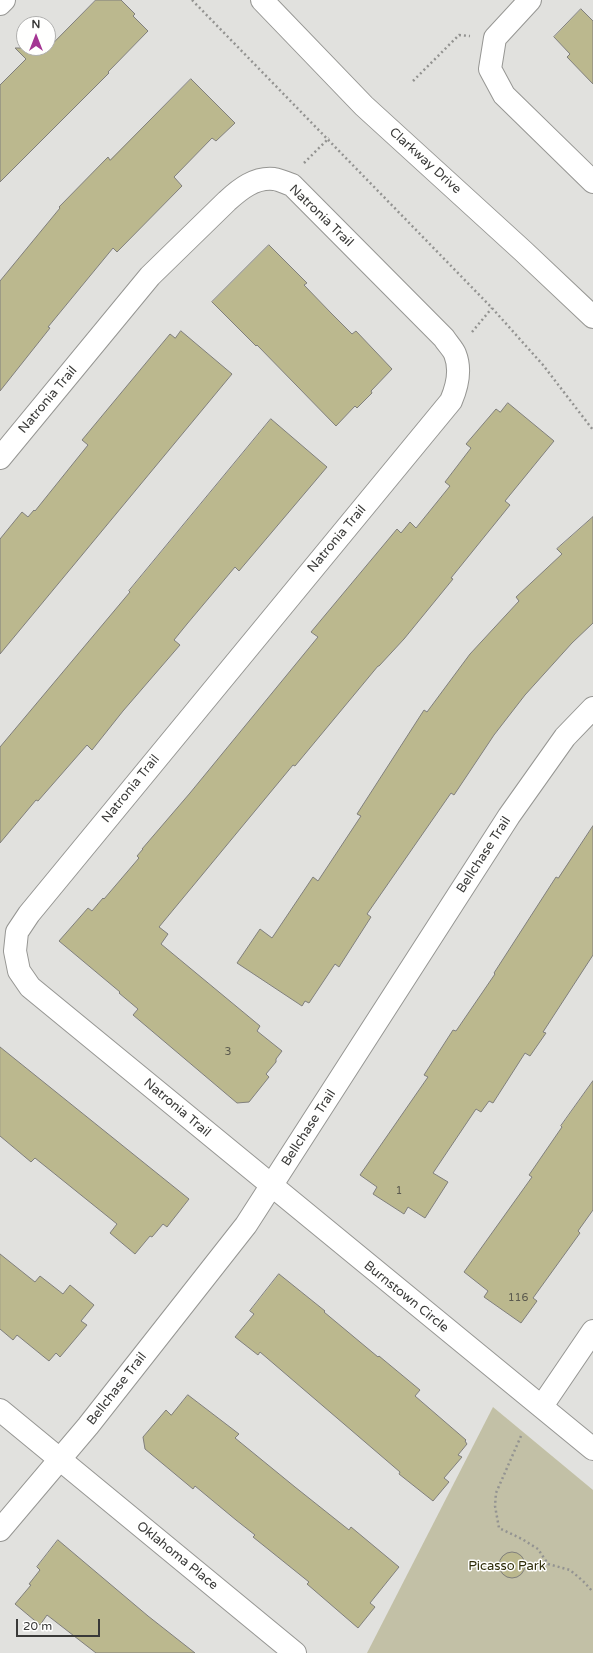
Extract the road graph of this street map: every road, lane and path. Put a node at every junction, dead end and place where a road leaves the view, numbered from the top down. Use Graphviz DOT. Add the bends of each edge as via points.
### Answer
graph roads {
  1 [pos="4,0"];
  2 [pos="192,0"];
  3 [pos="262,0"];
  4 [pos="530,0"];
  5 [pos="0,4"];
  6 [pos="495,38"];
  7 [pos="413,81"];
  8 [pos="328,138"];
  9 [pos="301,166"];
  10 [pos="593,182"];
  11 [pos="492,308"];
  12 [pos="593,317"];
  13 [pos="469,336"];
  14 [pos="593,430"];
  15 [pos="0,458"];
  16 [pos="593,708"];
  17 [pos="272,1186"];
  18 [pos="593,1331"];
  19 [pos="542,1406"];
  20 [pos="0,1410"];
  21 [pos="521,1436"];
  22 [pos="593,1449"];
  23 [pos="59,1459"];
  24 [pos="0,1530"];
  25 [pos="593,1592"];
  26 [pos="295,1653"];
  1 -- 5 [label="street"];
  2 -- 8 [label="path"];
  3 -- 12 [label="street, Clarkway Drive" via="364,106"];
  4 -- 6 [label="street"];
  6 -- 7 [label="path" via="459,35"];
  6 -- 10 [label="street" via="490,69 504,95"];
  8 -- 9 [label="path"];
  8 -- 11 [label="path"];
  11 -- 13 [label="path"];
  11 -- 14 [label="path" via="543,365"];
  15 -- 17 [label="street, Natronia Trail" via="150,276 227,200 253,182 273,179 292,185 444,338 455,354 458,373 451,401 29,914 17,932 15,951 19,971 30,987"];
  16 -- 17 [label="street, Bellchase Trail" via="565,737 509,816"];
  17 -- 19 [label="street, Burnstown Circle"];
  17 -- 23 [label="street, Bellchase Trail" via="246,1225 88,1426"];
  18 -- 19 [label="street"];
  19 -- 22 [label="street, Burnstown Circle"];
  20 -- 23 [label="street, Oklahoma Place"];
  21 -- 25 [label="path" via="496,1494 495,1506 499,1528 538,1549 548,1564 570,1570"];
  23 -- 24 [label="street, Bellchase Trail"];
  23 -- 26 [label="street, Oklahoma Place"];
}
